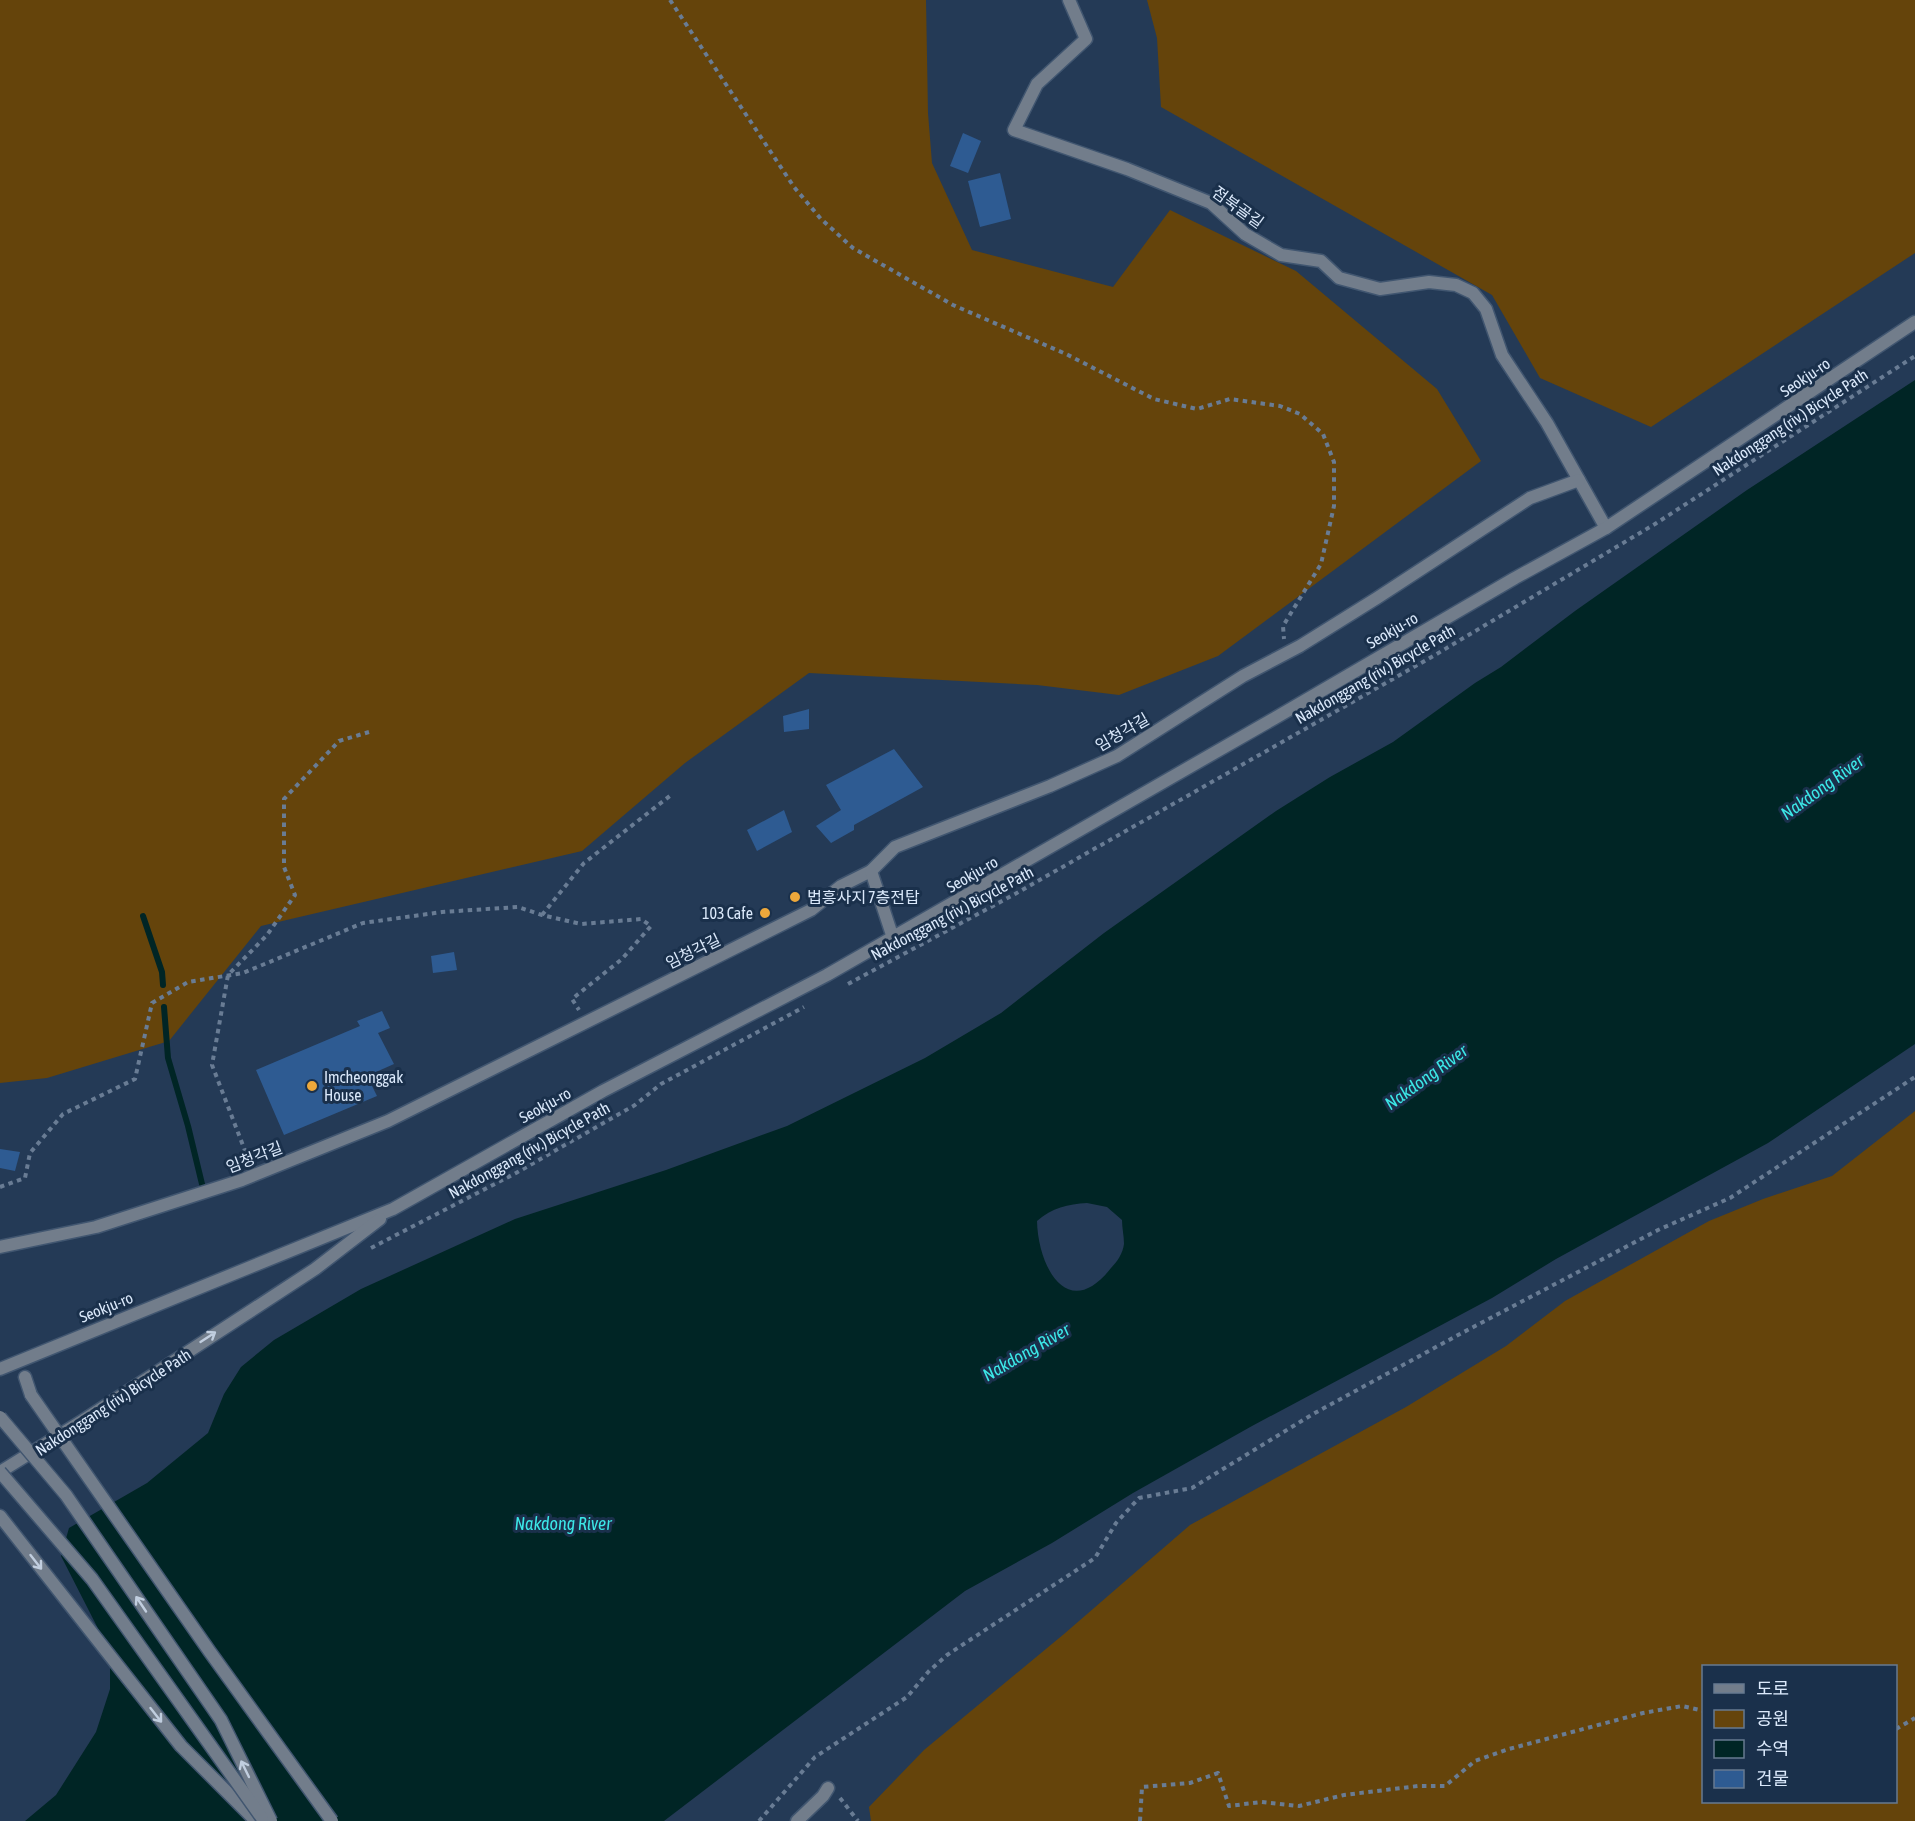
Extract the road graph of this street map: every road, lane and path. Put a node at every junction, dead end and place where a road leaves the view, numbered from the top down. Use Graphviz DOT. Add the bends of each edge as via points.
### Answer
graph roads {
  1 [pos="670,0"];
  2 [pos="1069,0"];
  3 [pos="1915,322"];
  4 [pos="1915,356"];
  5 [pos="1579,480"];
  6 [pos="1606,528"];
  7 [pos="1284,654"];
  8 [pos="369,732"];
  9 [pos="671,795"];
  10 [pos="871,871"];
  11 [pos="542,915"];
  12 [pos="893,938"];
  13 [pos="228,975"];
  14 [pos="838,989"];
  15 [pos="806,1006"];
  16 [pos="586,1023"];
  17 [pos="1915,1077"];
  18 [pos="254,1175"];
  19 [pos="0,1186"];
  20 [pos="393,1209"];
  21 [pos="0,1246"];
  22 [pos="369,1249"];
  23 [pos="0,1369"];
  24 [pos="25,1377"];
  25 [pos="0,1417"];
  26 [pos="0,1472"];
  27 [pos="0,1516"];
  28 [pos="1702,1711"];
  29 [pos="1915,1718"];
  30 [pos="1897,1728"];
  31 [pos="828,1788"];
  32 [pos="256,1821"];
  33 [pos="265,1821"];
  34 [pos="271,1821"];
  35 [pos="332,1821"];
  36 [pos="759,1821"];
  37 [pos="797,1821"];
  38 [pos="858,1821"];
  39 [pos="1140,1821"];
  1 -- 7 [label="path" via="795,187 821,219 853,248 953,305 1066,354 1154,399 1197,408 1230,399 1280,406 1300,414 1323,434 1334,462 1334,506 1321,564 1283,626"];
  2 -- 5 [label="street, 점북골길" via="1086,39 1037,84 1014,130 1211,203 1245,234 1281,255 1321,261 1339,278 1380,290 1429,282 1456,285 1473,293 1486,309 1502,355"];
  3 -- 6 [label="street, Seokju-ro"];
  4 -- 14 [label="path, Nakdonggang (riv.) Bicycle Path" via="1655,524 1435,655 1025,888"];
  5 -- 6 [label="street, 점북골길"];
  5 -- 7 [label="street, 임청각길" via="1530,498"];
  6 -- 12 [label="street, Seokju-ro"];
  7 -- 10 [label="street, 임청각길" via="1117,756 895,848"];
  8 -- 13 [label="path" via="339,741 284,799 284,867 295,895 267,935"];
  9 -- 11 [label="path" via="584,863"];
  10 -- 12 [label="street"];
  10 -- 16 [label="street, 임청각길" via="842,886 811,910"];
  11 -- 13 [label="path" via="518,907 363,923 285,957"];
  11 -- 16 [label="path" via="581,924 641,919 651,926 622,959 572,999"];
  12 -- 20 [label="street, Seokju-ro" via="603,1091"];
  13 -- 18 [label="path" via="212,1065"];
  13 -- 19 [label="path" via="188,982 152,1003 135,1079 63,1114 30,1153 25,1178"];
  15 -- 22 [label="path, Nakdonggang (riv.) Bicycle Path" via="660,1084 636,1105 516,1173"];
  16 -- 18 [label="street, 임청각길" via="388,1121"];
  17 -- 36 [label="path" via="1730,1198 1658,1230 1460,1334 1313,1414 1192,1488 1139,1498 1116,1523 1095,1558 947,1655 907,1697 815,1757"];
  18 -- 21 [label="street, 임청각길" via="96,1227"];
  20 -- 23 [label="street, Seokju-ro"];
  26 -- 20 [label="street, one-way" via="315,1269"];
  24 -- 35 [label="street, bridge" via="31,1395"];
  34 -- 25 [label="street, one-way, bridge" via="214,1710 66,1495"];
  26 -- 33 [label="street, bridge" via="92,1579"];
  27 -- 32 [label="street, one-way" via="181,1746"];
  28 -- 39 [label="path" via="1682,1706 1643,1713 1509,1749 1475,1761 1445,1786 1344,1795 1299,1806 1261,1802 1228,1806 1218,1773 1190,1783 1142,1787"];
  29 -- 30 [label="path"];
  31 -- 37 [label="street"];
  31 -- 38 [label="path"];
}
